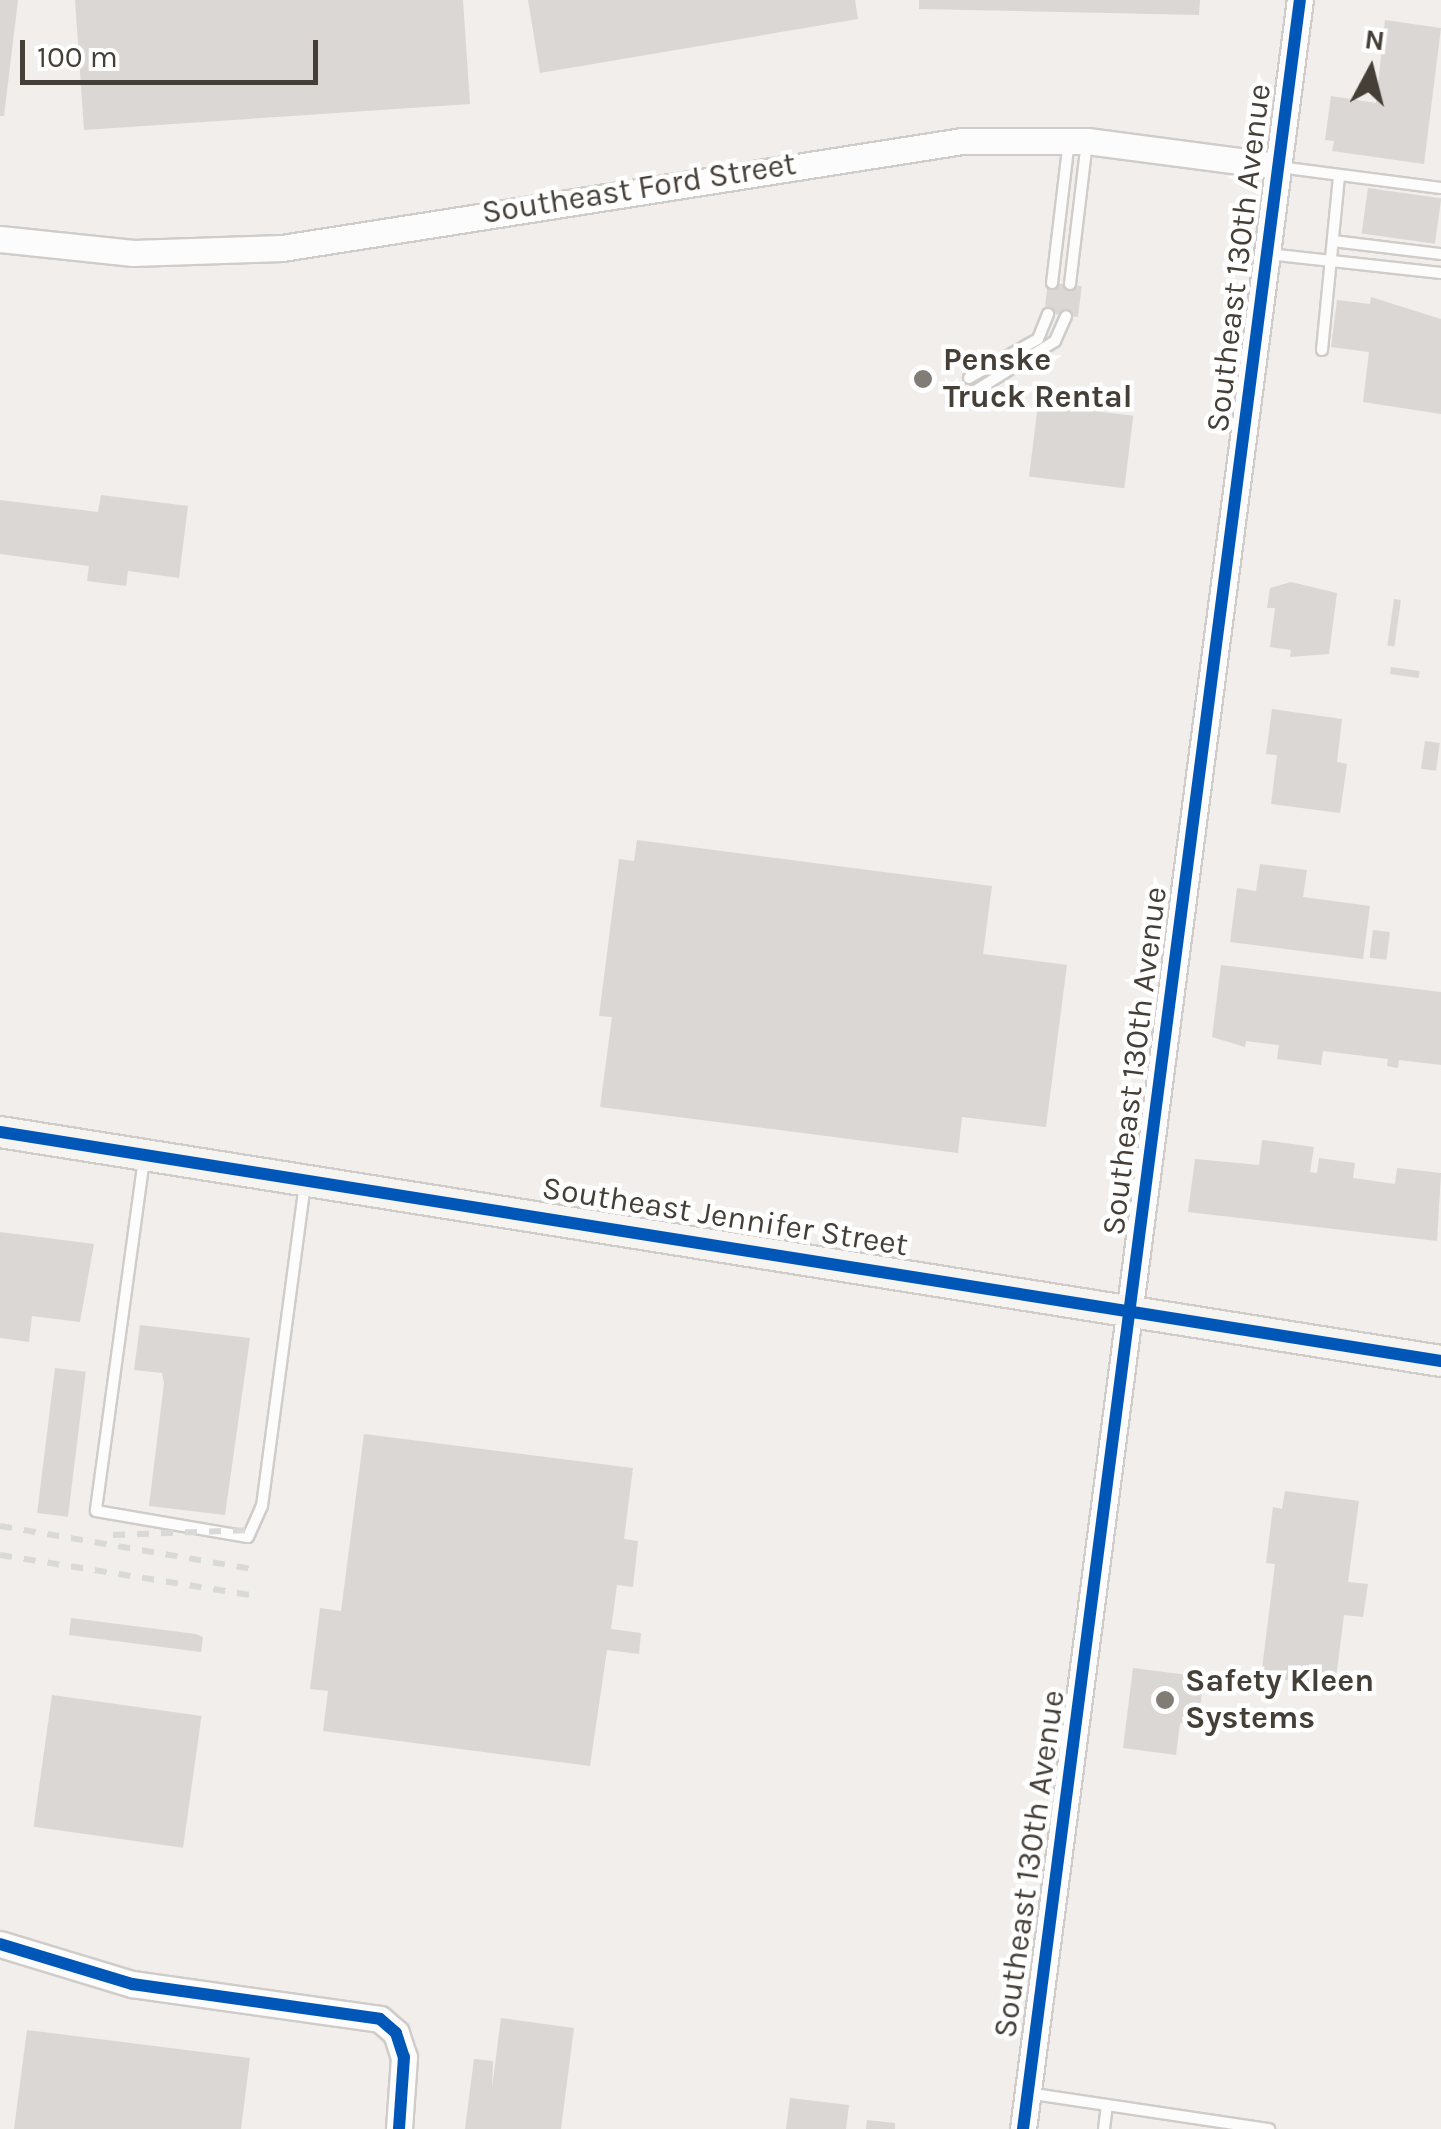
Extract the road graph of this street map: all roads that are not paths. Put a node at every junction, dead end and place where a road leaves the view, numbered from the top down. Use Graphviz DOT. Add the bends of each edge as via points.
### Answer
graph roads {
  1 [pos="1300,0"];
  2 [pos="1078,140"];
  3 [pos="1278,166"];
  4 [pos="1339,177"];
  5 [pos="1441,188"];
  6 [pos="0,239"];
  7 [pos="1334,241"];
  8 [pos="1267,254"];
  9 [pos="1441,254"];
  10 [pos="1332,262"];
  11 [pos="1441,274"];
  12 [pos="1052,282"];
  13 [pos="1070,284"];
  14 [pos="1048,314"];
  15 [pos="1066,316"];
  16 [pos="1322,350"];
  17 [pos="970,378"];
  18 [pos="967,396"];
  19 [pos="0,1132"];
  20 [pos="144,1154"];
  21 [pos="306,1180"];
  22 [pos="1131,1309"];
  23 [pos="1441,1362"];
  24 [pos="0,1944"];
  25 [pos="1027,2093"];
  26 [pos="1107,2105"];
  27 [pos="399,2129"];
  28 [pos="1023,2129"];
  29 [pos="1104,2129"];
  30 [pos="1269,2129"];
  1 -- 3 [label="street, Southeast 130th Avenue"];
  2 -- 3 [label="street, Southeast Ford Street"];
  2 -- 6 [label="street, Southeast Ford Street" via="906,146 282,248 132,253"];
  2 -- 12 [label="lane"];
  2 -- 13 [label="lane"];
  3 -- 4 [label="lane"];
  3 -- 8 [label="street, Southeast 130th Avenue"];
  4 -- 5 [label="lane"];
  4 -- 7 [label="lane"];
  7 -- 9 [label="lane"];
  7 -- 10 [label="lane"];
  8 -- 10 [label="lane"];
  8 -- 22 [label="street, Southeast 130th Avenue"];
  10 -- 11 [label="lane"];
  10 -- 16 [label="lane"];
  14 -- 17 [label="lane" via="1038,339"];
  15 -- 18 [label="lane" via="1055,341"];
  19 -- 20 [label="main road, Southeast Jennifer Street"];
  20 -- 21 [label="main road, Southeast Jennifer Street"];
  20 -- 21 [label="lane" via="96,1511 248,1538 262,1506"];
  21 -- 22 [label="main road, Southeast Jennifer Street"];
  22 -- 23 [label="main road, Southeast Jennifer Street"];
  22 -- 25 [label="street, Southeast 130th Avenue"];
  24 -- 27 [label="street" via="132,1984 380,2019 396,2032 404,2056"];
  25 -- 26 [label="lane"];
  25 -- 28 [label="street, Southeast 130th Avenue"];
  26 -- 29 [label="lane"];
  26 -- 30 [label="lane"];
}
